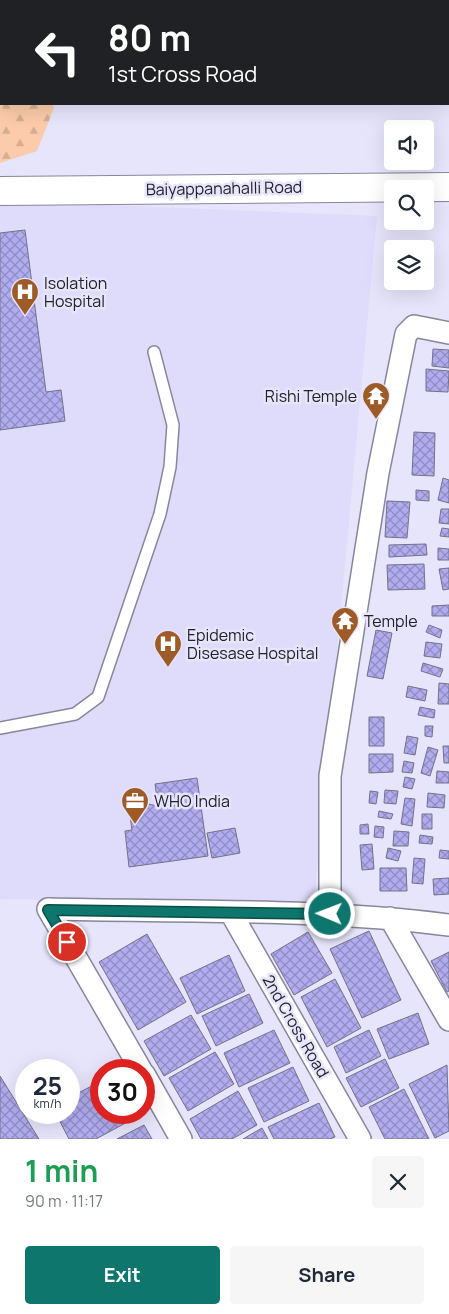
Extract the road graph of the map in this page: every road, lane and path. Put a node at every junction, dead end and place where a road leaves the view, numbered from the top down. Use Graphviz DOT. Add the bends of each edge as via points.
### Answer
graph roads {
  1 [pos="316,187"];
  2 [pos="442,190"];
  3 [pos="0,192"];
  4 [pos="384,200"];
  5 [pos="449,333"];
  6 [pos="154,352"];
  7 [pos="0,728"];
  8 [pos="231,913"];
  9 [pos="330,914"];
  10 [pos="390,918"];
  11 [pos="449,925"];
  12 [pos="449,1020"];
  13 [pos="135,1059"];
  14 [pos="155,1093"];
  15 [pos="181,1139"];
  16 [pos="360,1139"];
  1 -- 2 [label="street, Baiyappanahalli Road"];
  1 -- 3 [label="street, Baiyappanahalli Road"];
  1 -- 4 [label="street"];
  5 -- 9 [label="street" via="414,326 406,334 378,473 330,776"];
  6 -- 7 [label="lane" via="173,425 170,467 160,514 98,697 74,714"];
  8 -- 9 [label="street"];
  8 -- 13 [label="street" via="48,910"];
  8 -- 16 [label="street, 2nd Cross Road"];
  9 -- 10 [label="street"];
  10 -- 11 [label="street"];
  10 -- 12 [label="street"];
  14 -- 15 [label="street"];
}
